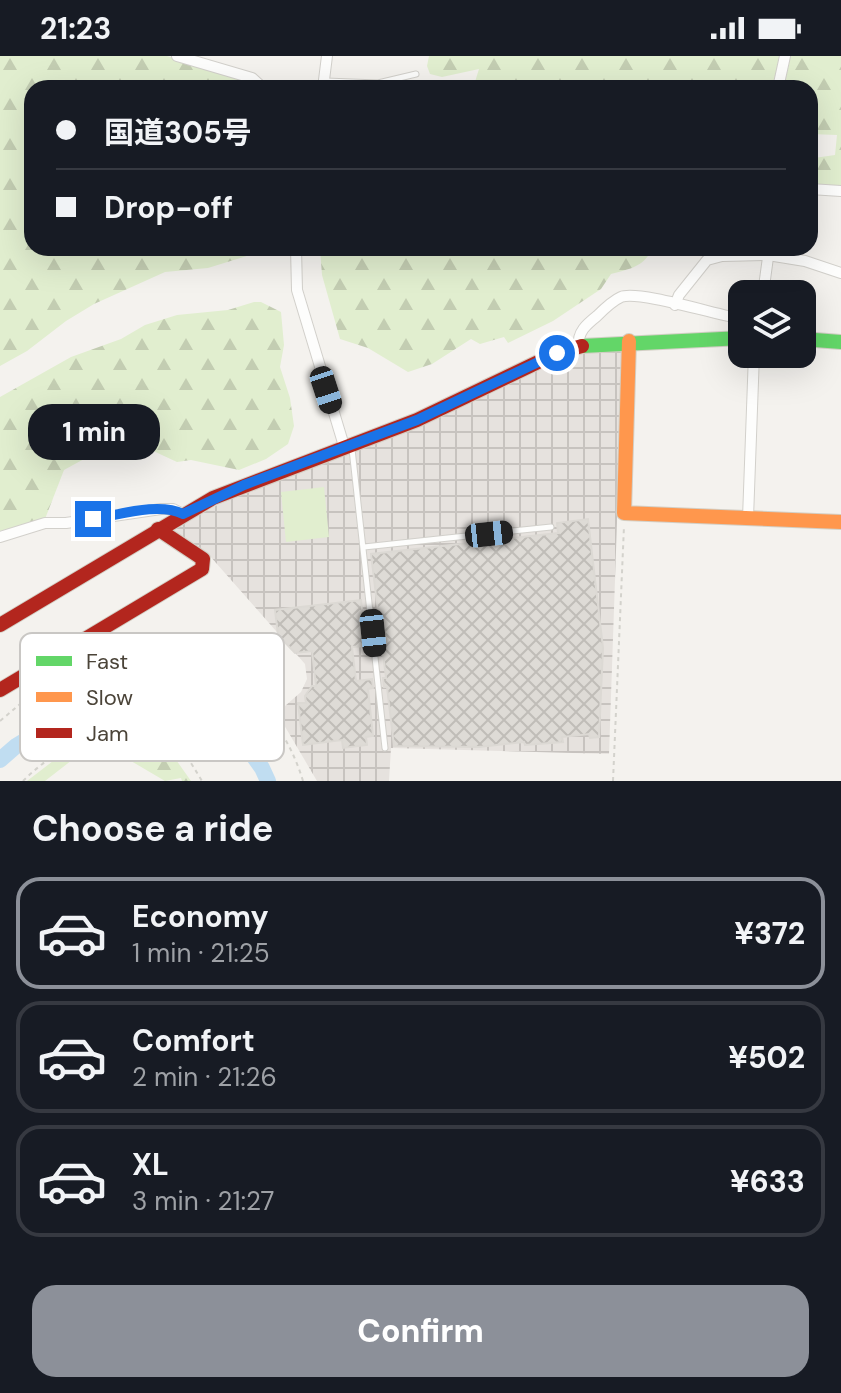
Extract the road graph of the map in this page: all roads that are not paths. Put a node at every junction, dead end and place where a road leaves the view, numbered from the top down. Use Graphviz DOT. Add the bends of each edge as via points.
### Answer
graph roads {
  1 [pos="177,56"];
  2 [pos="327,56"];
  3 [pos="785,56"];
  4 [pos="416,74"];
  5 [pos="254,80"];
  6 [pos="325,80"];
  7 [pos="391,80"];
  8 [pos="780,80"];
  9 [pos="818,190"];
  10 [pos="841,191"];
  11 [pos="295,256"];
  12 [pos="731,256"];
  13 [pos="768,256"];
  14 [pos="787,256"];
  15 [pos="841,273"];
  16 [pos="765,280"];
  17 [pos="675,305"];
  18 [pos="728,316"];
  19 [pos="728,338"];
  20 [pos="816,340"];
  21 [pos="629,341"];
  22 [pos="841,342"];
  23 [pos="579,346"];
  24 [pos="753,368"];
  25 [pos="348,445"];
  26 [pos="183,514"];
  27 [pos="748,518"];
  28 [pos="841,522"];
  29 [pos="551,527"];
  30 [pos="158,529"];
  31 [pos="0,537"];
  32 [pos="364,547"];
  33 [pos="0,625"];
  34 [pos="95,633"];
  35 [pos="20,678"];
  36 [pos="0,690"];
  37 [pos="385,748"];
  1 -- 5 [label="street"];
  2 -- 6 [label="street"];
  3 -- 8 [label="street"];
  4 -- 7 [label="lane"];
  9 -- 10 [label="street"];
  11 -- 25 [label="street" via="297,290"];
  12 -- 17 [label="street" via="707,260"];
  13 -- 16 [label="street"];
  14 -- 15 [label="street"];
  17 -- 18 [label="street"];
  17 -- 23 [label="street" via="642,294 623,296 588,323"];
  19 -- 21 [label="main road"];
  20 -- 22 [label="main road"];
  21 -- 23 [label="main road"];
  21 -- 27 [label="main road" via="624,513"];
  23 -- 25 [label="main road" via="417,420"];
  24 -- 27 [label="street"];
  25 -- 26 [label="main road"];
  25 -- 32 [label="lane"];
  26 -- 30 [label="main road"];
  26 -- 31 [label="street" via="161,509 45,523"];
  27 -- 28 [label="main road"];
  29 -- 32 [label="lane"];
  30 -- 33 [label="main road"];
  30 -- 34 [label="main road" via="203,559 202,569"];
  32 -- 37 [label="lane"];
  35 -- 36 [label="main road"];
}
